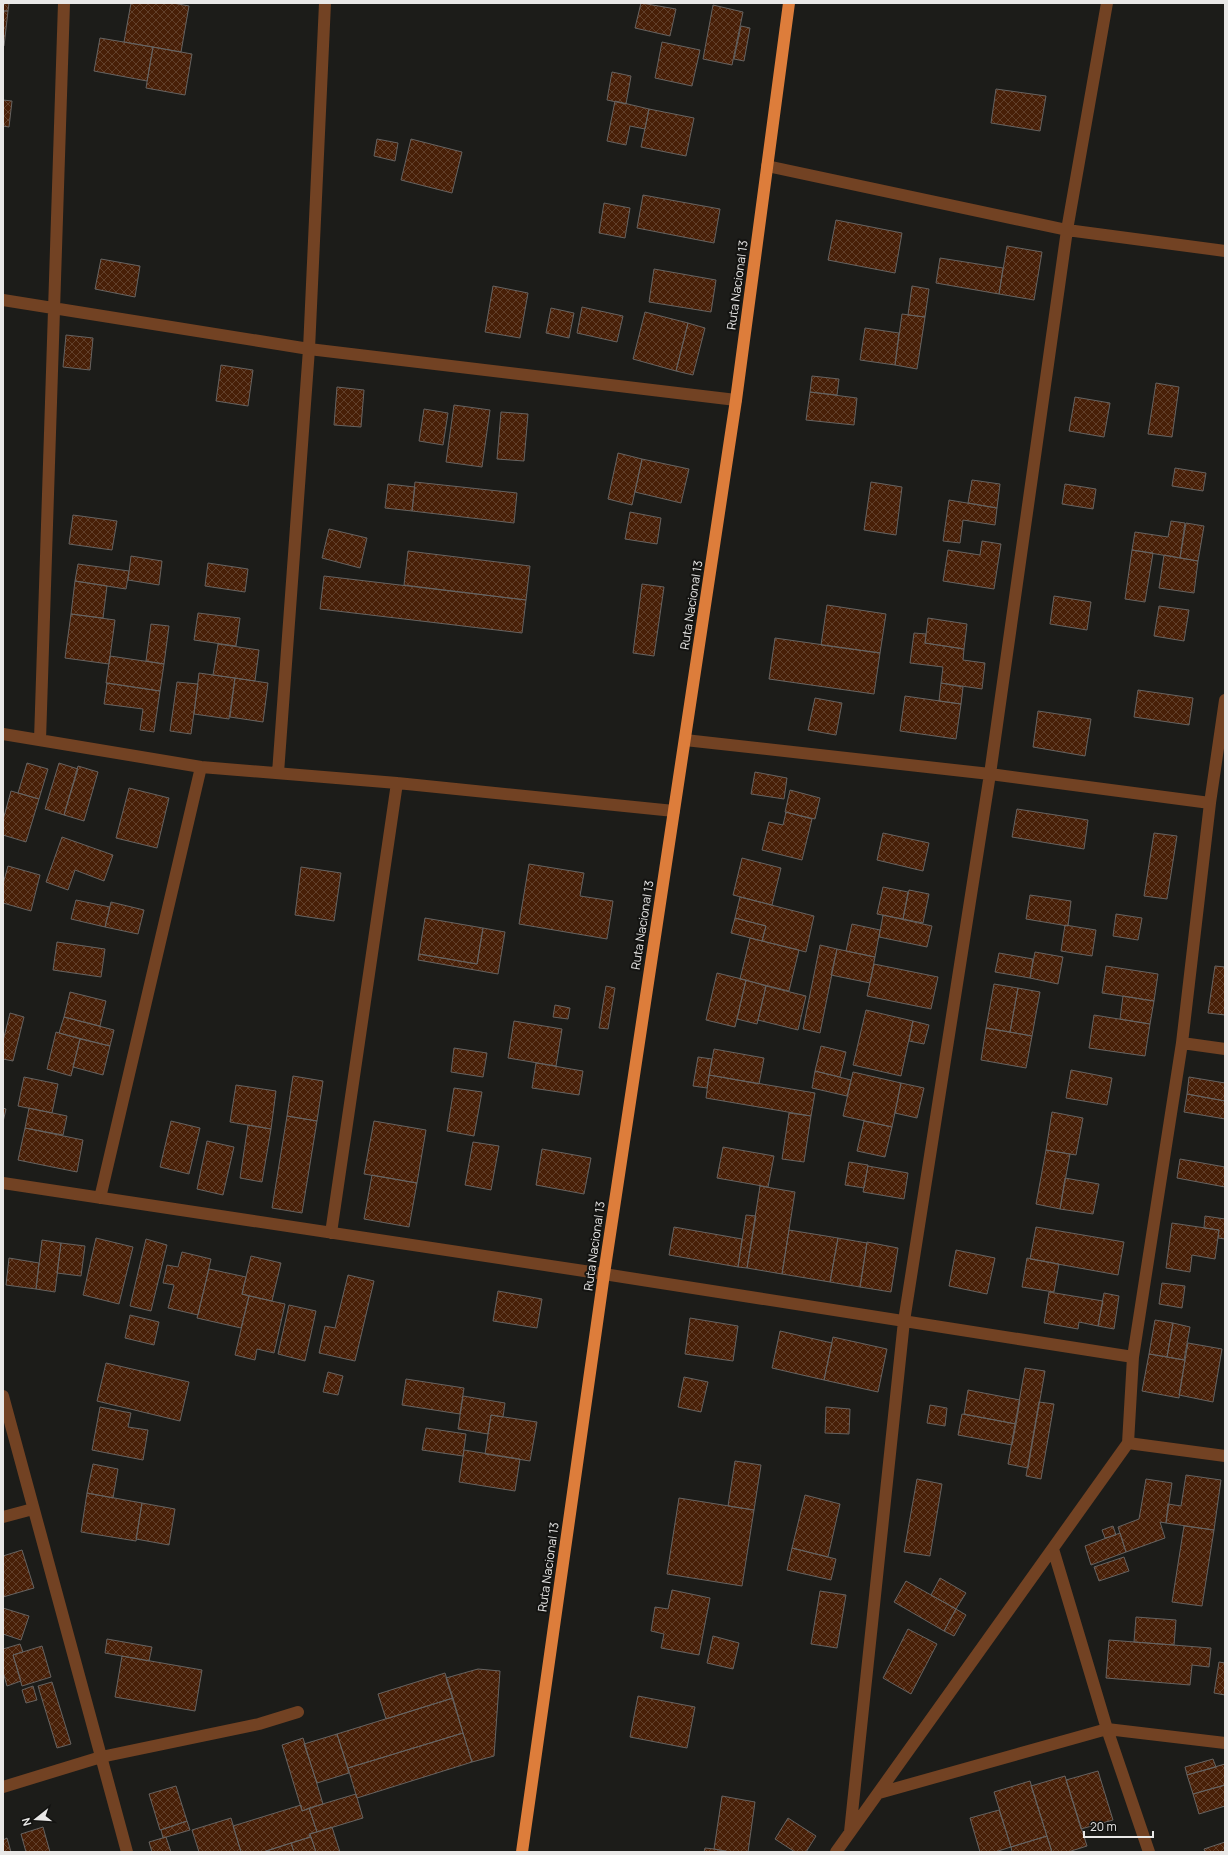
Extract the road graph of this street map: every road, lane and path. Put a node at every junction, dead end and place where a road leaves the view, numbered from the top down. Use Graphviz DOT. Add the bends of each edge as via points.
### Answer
graph roads {
  1 [pos="64,3"];
  2 [pos="325,3"];
  3 [pos="789,3"];
  4 [pos="1107,3"];
  5 [pos="767,166"];
  6 [pos="1067,230"];
  7 [pos="1225,251"];
  8 [pos="3,300"];
  9 [pos="54,308"];
  10 [pos="309,349"];
  11 [pos="736,400"];
  12 [pos="1225,700"];
  13 [pos="3,734"];
  14 [pos="40,740"];
  15 [pos="685,740"];
  16 [pos="200,767"];
  17 [pos="278,774"];
  18 [pos="990,774"];
  19 [pos="397,783"];
  20 [pos="1210,803"];
  21 [pos="674,811"];
  22 [pos="1182,1043"];
  23 [pos="1225,1048"];
  24 [pos="3,1183"];
  25 [pos="100,1198"];
  26 [pos="331,1233"];
  27 [pos="604,1274"];
  28 [pos="904,1322"];
  29 [pos="1133,1357"];
  30 [pos="3,1396"];
  31 [pos="1128,1443"];
  32 [pos="1225,1456"];
  33 [pos="33,1509"];
  34 [pos="3,1517"];
  35 [pos="1053,1549"];
  36 [pos="298,1712"];
  37 [pos="1107,1729"];
  38 [pos="1225,1743"];
  39 [pos="101,1757"];
  40 [pos="3,1787"];
  41 [pos="879,1793"];
  42 [pos="850,1832"];
  43 [pos="127,1852"];
  44 [pos="522,1852"];
  45 [pos="836,1852"];
  46 [pos="1149,1852"];
  1 -- 9 [label="street"];
  2 -- 10 [label="street"];
  3 -- 5 [label="highway, Ruta Nacional 13"];
  4 -- 6 [label="street"];
  5 -- 6 [label="street"];
  5 -- 11 [label="highway, Ruta Nacional 13"];
  6 -- 7 [label="street"];
  6 -- 18 [label="street"];
  8 -- 9 [label="street"];
  9 -- 10 [label="street"];
  9 -- 14 [label="street"];
  10 -- 11 [label="street"];
  10 -- 17 [label="street"];
  11 -- 15 [label="highway, Ruta Nacional 13"];
  12 -- 20 [label="street"];
  13 -- 14 [label="street"];
  14 -- 16 [label="street"];
  15 -- 18 [label="street"];
  15 -- 21 [label="highway, Ruta Nacional 13"];
  16 -- 17 [label="street"];
  16 -- 25 [label="street"];
  17 -- 19 [label="street"];
  18 -- 20 [label="street"];
  18 -- 28 [label="street"];
  19 -- 21 [label="street"];
  19 -- 26 [label="street"];
  20 -- 22 [label="street"];
  21 -- 27 [label="highway, Ruta Nacional 13"];
  22 -- 23 [label="street"];
  22 -- 29 [label="street"];
  24 -- 25 [label="street"];
  25 -- 26 [label="street"];
  26 -- 27 [label="street"];
  27 -- 28 [label="street"];
  27 -- 44 [label="highway, Ruta Nacional 13"];
  28 -- 29 [label="street"];
  28 -- 42 [label="street"];
  29 -- 31 [label="street"];
  30 -- 33 [label="street"];
  31 -- 32 [label="street"];
  31 -- 35 [label="street"];
  33 -- 34 [label="street"];
  33 -- 39 [label="street"];
  35 -- 37 [label="street"];
  35 -- 41 [label="street"];
  36 -- 39 [label="street" via="259,1724"];
  37 -- 38 [label="street"];
  37 -- 41 [label="street"];
  37 -- 46 [label="street"];
  39 -- 40 [label="street"];
  39 -- 43 [label="street"];
  41 -- 42 [label="street"];
  42 -- 45 [label="street"];
}
